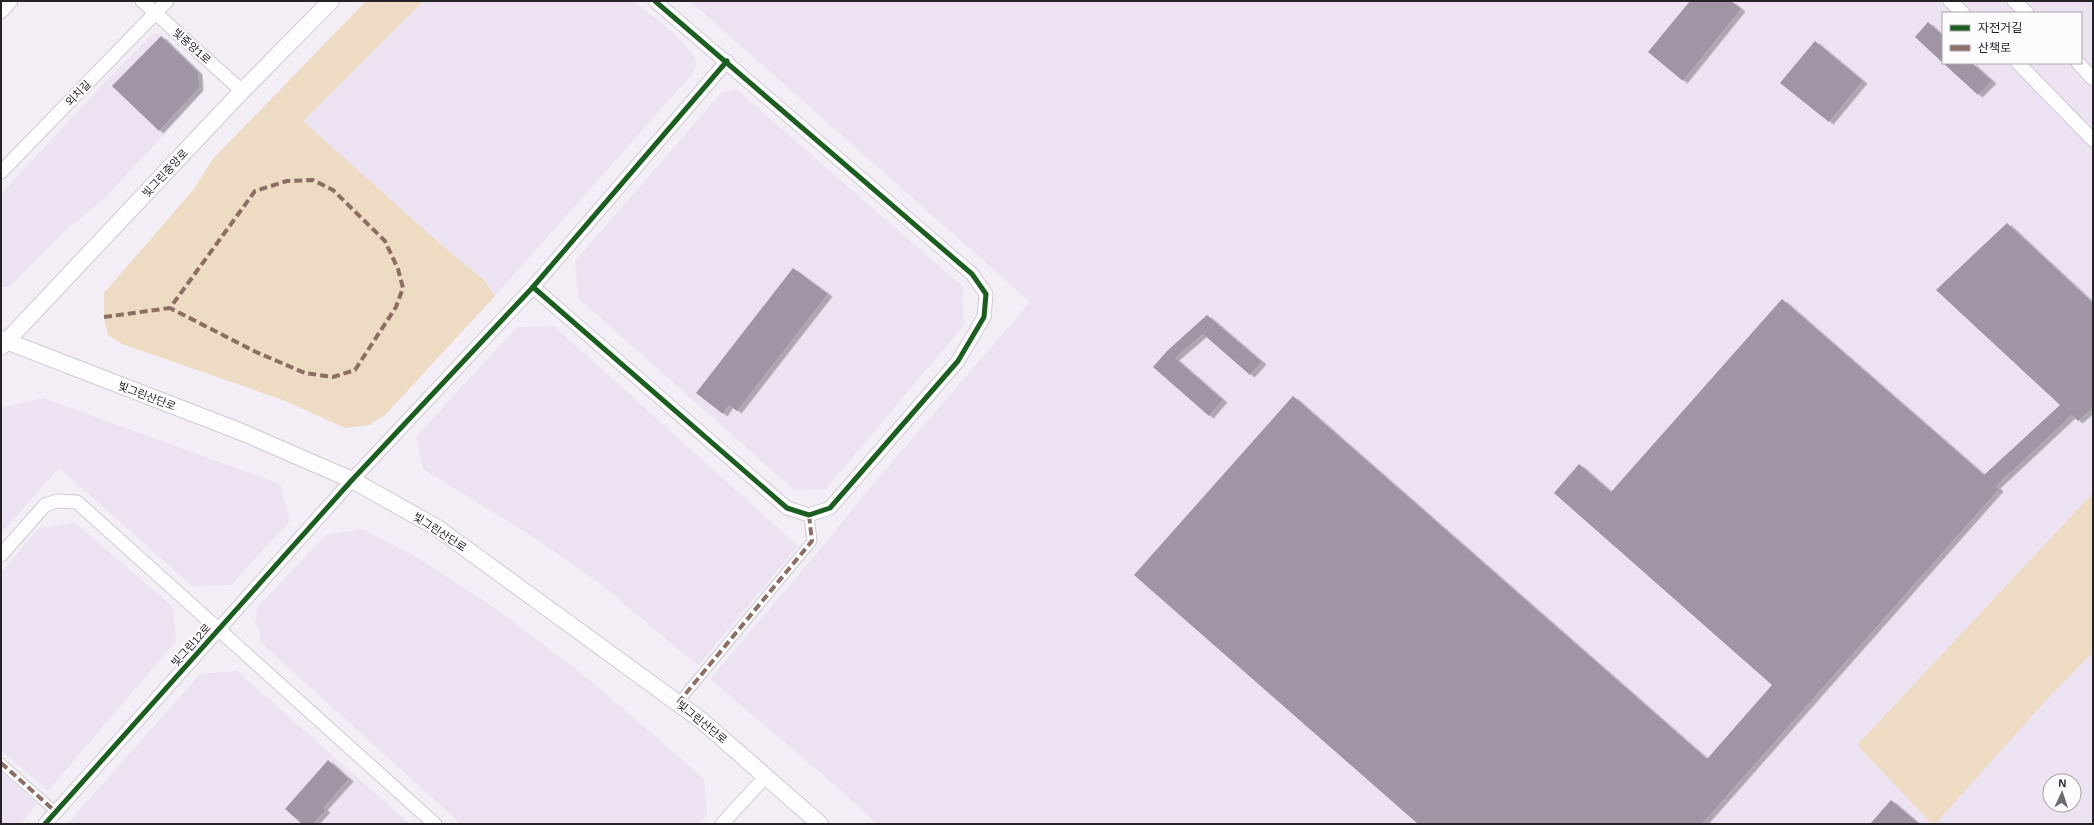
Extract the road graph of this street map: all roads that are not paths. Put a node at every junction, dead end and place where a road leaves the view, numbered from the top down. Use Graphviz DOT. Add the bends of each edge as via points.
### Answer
graph roads {
  1 [pos="11,1"];
  2 [pos="142,1"];
  3 [pos="167,1"];
  4 [pos="331,1"];
  5 [pos="655,1"];
  6 [pos="1950,1"];
  7 [pos="2014,1"];
  8 [pos="1,12"];
  9 [pos="1962,12"];
  10 [pos="2026,12"];
  11 [pos="155,13"];
  12 [pos="727,61"];
  13 [pos="2019,64"];
  14 [pos="2079,64"];
  15 [pos="2093,79"];
  16 [pos="242,91"];
  17 [pos="2093,140"];
  18 [pos="1,172"];
  19 [pos="533,287"];
  20 [pos="3,342"];
  21 [pos="352,480"];
  22 [pos="809,515"];
  23 [pos="1,555"];
  24 [pos="219,628"];
  25 [pos="678,703"];
  26 [pos="1,763"];
  27 [pos="766,776"];
  28 [pos="56,812"];
  29 [pos="45,824"];
  30 [pos="435,824"];
  31 [pos="722,824"];
  32 [pos="820,824"];
  1 -- 8 [label="street"];
  2 -- 11 [label="street, 빛중앙1로"];
  3 -- 11 [label="street, 외치길"];
  4 -- 16 [label="street, 빛그린중앙로"];
  5 -- 12 [label="street"];
  6 -- 9 [label="street"];
  7 -- 10 [label="street"];
  11 -- 16 [label="street, 빛중앙1로"];
  11 -- 18 [label="street, 외치길"];
  12 -- 19 [label="street, 빛그린12로"];
  12 -- 22 [label="street" via="972,274 986,294 984,317 958,360 830,508"];
  13 -- 17 [label="street"];
  14 -- 15 [label="street"];
  16 -- 20 [label="street, 빛그린중앙로"];
  19 -- 21 [label="street, 빛그린12로"];
  19 -- 22 [label="street" via="787,508"];
  20 -- 21 [label="street, 빛그린산단로" via="244,433"];
  21 -- 24 [label="street, 빛그린12로"];
  21 -- 25 [label="street, 빛그린산단로" via="436,527"];
  22 -- 25 [label="street" via="812,541"];
  23 -- 24 [label="street, 빛그린12로" via="45,505 57,500 77,502"];
  24 -- 28 [label="street, 빛그린12로"];
  24 -- 30 [label="street, 빛그린12로"];
  25 -- 27 [label="street, 빛그린산단로"];
  26 -- 28 [label="street"];
  27 -- 31 [label="street"];
  27 -- 32 [label="street, 빛그린산단로"];
  28 -- 29 [label="street, 빛그린12로"];
}
